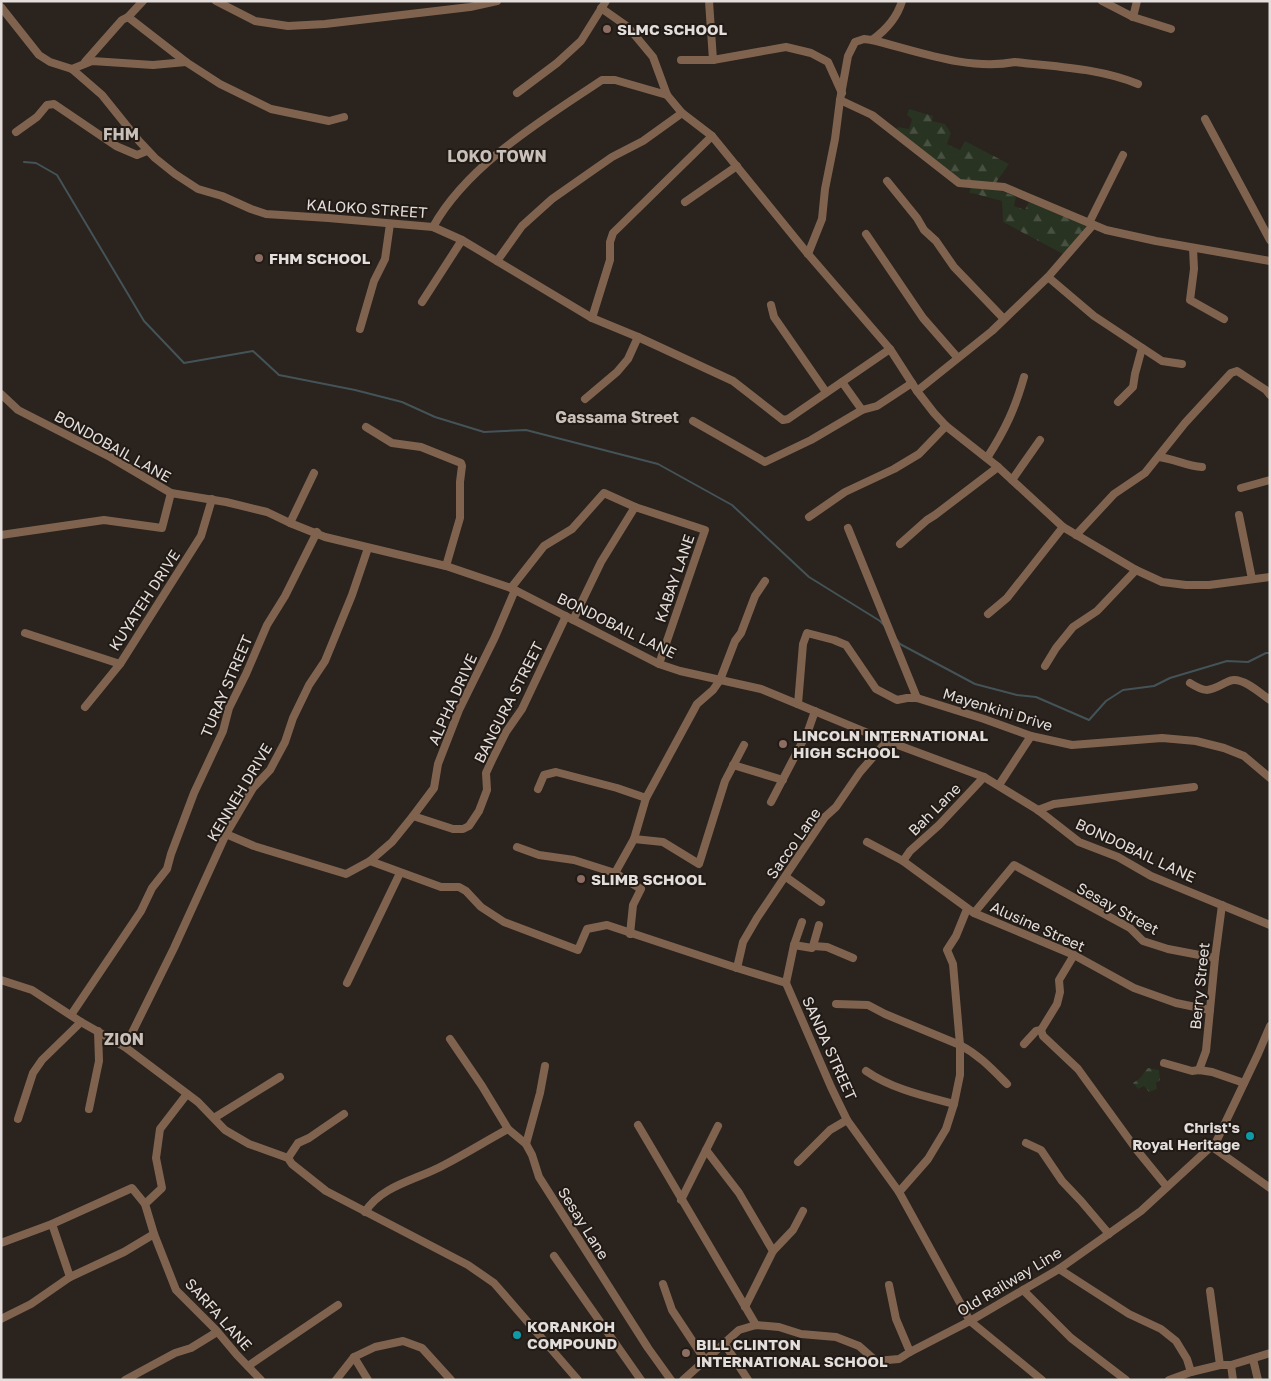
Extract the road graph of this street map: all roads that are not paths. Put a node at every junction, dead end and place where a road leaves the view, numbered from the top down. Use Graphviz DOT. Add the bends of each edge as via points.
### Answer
graph roads {
  1 [pos="143,1"];
  2 [pos="216,1"];
  3 [pos="497,1"];
  4 [pos="709,1"];
  5 [pos="902,1"];
  6 [pos="1102,1"];
  7 [pos="1138,1"];
  8 [pos="604,5"];
  9 [pos="1,7"];
  10 [pos="1134,16"];
  11 [pos="128,17"];
  12 [pos="1171,29"];
  13 [pos="872,40"];
  14 [pos="681,60"];
  15 [pos="713,60"];
  16 [pos="186,62"];
  17 [pos="84,64"];
  18 [pos="72,69"];
  19 [pos="1138,84"];
  20 [pos="518,94"];
  21 [pos="667,95"];
  22 [pos="841,97"];
  23 [pos="682,114"];
  24 [pos="344,118"];
  25 [pos="1205,119"];
  26 [pos="16,132"];
  27 [pos="712,136"];
  28 [pos="148,151"];
  29 [pos="1122,155"];
  30 [pos="737,166"];
  31 [pos="886,181"];
  32 [pos="685,202"];
  33 [pos="390,224"];
  34 [pos="1091,224"];
  35 [pos="434,227"];
  36 [pos="866,234"];
  37 [pos="462,240"];
  38 [pos="1270,240"];
  39 [pos="1193,248"];
  40 [pos="808,254"];
  41 [pos="497,261"];
  42 [pos="1270,261"];
  43 [pos="1048,277"];
  44 [pos="422,302"];
  45 [pos="771,305"];
  46 [pos="592,318"];
  47 [pos="1004,319"];
  48 [pos="1224,320"];
  49 [pos="360,329"];
  50 [pos="638,337"];
  51 [pos="1142,348"];
  52 [pos="890,349"];
  53 [pos="957,357"];
  54 [pos="1182,364"];
  55 [pos="1024,377"];
  56 [pos="842,382"];
  57 [pos="912,383"];
  58 [pos="1268,390"];
  59 [pos="917,391"];
  60 [pos="826,392"];
  61 [pos="1,394"];
  62 [pos="584,399"];
  63 [pos="1118,402"];
  64 [pos="862,410"];
  65 [pos="693,421"];
  66 [pos="366,426"];
  67 [pos="946,426"];
  68 [pos="1040,440"];
  69 [pos="1159,457"];
  70 [pos="987,458"];
  71 [pos="998,467"];
  72 [pos="1202,467"];
  73 [pos="314,473"];
  74 [pos="1012,480"];
  75 [pos="1270,480"];
  76 [pos="1241,488"];
  77 [pos="171,493"];
  78 [pos="212,499"];
  79 [pos="635,507"];
  80 [pos="1240,515"];
  81 [pos="809,517"];
  82 [pos="290,523"];
  83 [pos="1063,527"];
  84 [pos="848,528"];
  85 [pos="317,532"];
  86 [pos="1,535"];
  87 [pos="1076,535"];
  88 [pos="900,544"];
  89 [pos="368,548"];
  90 [pos="446,566"];
  91 [pos="1136,570"];
  92 [pos="1270,577"];
  93 [pos="1252,579"];
  94 [pos="765,582"];
  95 [pos="513,589"];
  96 [pos="988,614"];
  97 [pos="570,618"];
  98 [pos="24,633"];
  99 [pos="120,664"];
  100 [pos="660,664"];
  101 [pos="1045,666"];
  102 [pos="720,680"];
  103 [pos="1190,683"];
  104 [pos="917,698"];
  105 [pos="1270,700"];
  106 [pos="798,704"];
  107 [pos="85,706"];
  108 [pos="815,712"];
  109 [pos="1031,736"];
  110 [pos="888,741"];
  111 [pos="744,745"];
  112 [pos="733,765"];
  113 [pos="984,776"];
  114 [pos="1270,778"];
  115 [pos="783,780"];
  116 [pos="999,784"];
  117 [pos="1194,787"];
  118 [pos="538,789"];
  119 [pos="646,798"];
  120 [pos="771,802"];
  121 [pos="1038,810"];
  122 [pos="413,816"];
  123 [pos="226,834"];
  124 [pos="634,838"];
  125 [pos="867,842"];
  126 [pos="517,847"];
  127 [pos="370,861"];
  128 [pos="904,861"];
  129 [pos="400,873"];
  130 [pos="614,874"];
  131 [pos="786,877"];
  132 [pos="821,902"];
  133 [pos="1222,905"];
  134 [pos="970,911"];
  135 [pos="802,922"];
  136 [pos="819,925"];
  137 [pos="1270,925"];
  138 [pos="630,934"];
  139 [pos="794,945"];
  140 [pos="813,946"];
  141 [pos="1074,955"];
  142 [pos="853,958"];
  143 [pos="1215,958"];
  144 [pos="736,968"];
  145 [pos="1,980"];
  146 [pos="786,982"];
  147 [pos="347,983"];
  148 [pos="836,1004"];
  149 [pos="1210,1010"];
  150 [pos="70,1016"];
  151 [pos="81,1022"];
  152 [pos="1270,1026"];
  153 [pos="98,1031"];
  154 [pos="1042,1033"];
  155 [pos="450,1039"];
  156 [pos="1024,1044"];
  157 [pos="960,1045"];
  158 [pos="125,1047"];
  159 [pos="1164,1063"];
  160 [pos="545,1066"];
  161 [pos="1199,1070"];
  162 [pos="866,1071"];
  163 [pos="280,1076"];
  164 [pos="1244,1083"];
  165 [pos="1006,1084"];
  166 [pos="187,1094"];
  167 [pos="954,1104"];
  168 [pos="89,1109"];
  169 [pos="344,1114"];
  170 [pos="214,1118"];
  171 [pos="18,1119"];
  172 [pos="848,1120"];
  173 [pos="638,1125"];
  174 [pos="718,1126"];
  175 [pos="508,1129"];
  176 [pos="1026,1143"];
  177 [pos="526,1144"];
  178 [pos="1212,1146"];
  179 [pos="706,1150"];
  180 [pos="288,1158"];
  181 [pos="798,1162"];
  182 [pos="1167,1187"];
  183 [pos="1270,1188"];
  184 [pos="900,1192"];
  185 [pos="681,1200"];
  186 [pos="145,1204"];
  187 [pos="803,1211"];
  188 [pos="365,1212"];
  189 [pos="52,1224"];
  190 [pos="154,1234"];
  191 [pos="1109,1234"];
  192 [pos="1,1243"];
  193 [pos="773,1251"];
  194 [pos="554,1256"];
  195 [pos="1059,1269"];
  196 [pos="70,1278"];
  197 [pos="663,1284"];
  198 [pos="889,1285"];
  199 [pos="1023,1290"];
  200 [pos="1210,1291"];
  201 [pos="338,1305"];
  202 [pos="745,1307"];
  203 [pos="1,1319"];
  204 [pos="970,1321"];
  205 [pos="756,1325"];
  206 [pos="217,1332"];
  207 [pos="724,1343"];
  208 [pos="910,1352"];
  209 [pos="1270,1353"];
  210 [pos="354,1357"];
  211 [pos="1253,1359"];
  212 [pos="705,1360"];
  213 [pos="1220,1365"];
  214 [pos="1231,1365"];
  215 [pos="248,1366"];
  216 [pos="1191,1372"];
  217 [pos="125,1380"];
  218 [pos="261,1380"];
  219 [pos="336,1380"];
  220 [pos="368,1380"];
  221 [pos="451,1380"];
  222 [pos="578,1380"];
  223 [pos="641,1380"];
  224 [pos="671,1380"];
  225 [pos="683,1380"];
  226 [pos="748,1380"];
  227 [pos="1042,1380"];
  228 [pos="1126,1380"];
  229 [pos="1169,1380"];
  230 [pos="1233,1380"];
  231 [pos="1258,1380"];
  1 -- 11 [label="street"];
  2 -- 3 [label="street" via="256,21 288,26 470,7"];
  4 -- 15 [label="street"];
  5 -- 13 [label="street" via="886,30"];
  6 -- 10 [label="street"];
  7 -- 10 [label="street"];
  8 -- 20 [label="street" via="581,40"];
  8 -- 21 [label="street" via="653,57"];
  9 -- 18 [label="street, KALOKO STREET" via="39,55"];
  10 -- 12 [label="street"];
  11 -- 16 [label="street"];
  11 -- 17 [label="street"];
  13 -- 19 [label="street" via="956,61 1002,65 1015,62 1094,71"];
  13 -- 22 [label="street" via="854,42 848,56"];
  14 -- 15 [label="street"];
  15 -- 22 [label="street" via="786,47 811,53 828,62"];
  16 -- 17 [label="street" via="153,65 92,61"];
  16 -- 24 [label="street" via="220,84 271,109 329,121"];
  17 -- 18 [label="street"];
  18 -- 28 [label="street, KALOKO STREET" via="102,95"];
  21 -- 23 [label="street"];
  21 -- 35 [label="street" via="615,80 602,80 484,164 450,200"];
  22 -- 34 [label="street" via="872,115 959,183 1004,188"];
  22 -- 40 [label="street" via="822,219"];
  23 -- 27 [label="street"];
  23 -- 41 [label="street" via="552,199 522,226"];
  25 -- 38 [label="street"];
  26 -- 28 [label="street" via="47,105 54,104 116,146 137,155"];
  27 -- 30 [label="street"];
  27 -- 46 [label="street" via="613,233 610,260"];
  28 -- 33 [label="street, KALOKO STREET" via="198,188 251,210"];
  29 -- 34 [label="street"];
  30 -- 32 [label="street"];
  30 -- 40 [label="street"];
  31 -- 47 [label="street" via="954,267"];
  33 -- 35 [label="street, KALOKO STREET"];
  33 -- 49 [label="street" via="385,259 374,281"];
  34 -- 39 [label="street" via="1156,242"];
  34 -- 43 [label="street"];
  35 -- 37 [label="street, KALOKO STREET"];
  36 -- 53 [label="street" via="923,318"];
  37 -- 41 [label="street, KALOKO STREET"];
  37 -- 44 [label="street"];
  39 -- 42 [label="street"];
  39 -- 48 [label="street" via="1190,300"];
  40 -- 52 [label="street"];
  41 -- 46 [label="street, KALOKO STREET"];
  43 -- 47 [label="street"];
  43 -- 51 [label="street" via="1094,316"];
  45 -- 60 [label="street" via="774,316"];
  46 -- 50 [label="street, KALOKO STREET"];
  47 -- 53 [label="street"];
  50 -- 60 [label="street, KALOKO STREET" via="733,381 783,420"];
  50 -- 62 [label="street" via="618,372"];
  51 -- 54 [label="street" via="1162,361"];
  51 -- 63 [label="street" via="1133,387"];
  52 -- 56 [label="street"];
  52 -- 57 [label="street"];
  53 -- 59 [label="street"];
  55 -- 70 [label="street" via="1004,432"];
  56 -- 60 [label="street"];
  56 -- 64 [label="street"];
  57 -- 59 [label="street"];
  57 -- 64 [label="street" via="877,406"];
  58 -- 69 [label="street" via="1237,371 1231,374 1185,423"];
  59 -- 67 [label="street"];
  61 -- 77 [label="street, BONDOBAIL LANE" via="18,410 110,457"];
  64 -- 65 [label="street" via="765,462"];
  66 -- 90 [label="street" via="392,442 421,448 461,463 460,518"];
  67 -- 70 [label="street"];
  67 -- 81 [label="street" via="919,454 845,492"];
  68 -- 74 [label="street"];
  69 -- 72 [label="street"];
  69 -- 87 [label="street" via="1144,473 1114,494"];
  70 -- 71 [label="street"];
  71 -- 74 [label="street"];
  71 -- 88 [label="street"];
  73 -- 82 [label="street"];
  74 -- 83 [label="street"];
  75 -- 76 [label="street"];
  77 -- 78 [label="street, BONDOBAIL LANE"];
  77 -- 86 [label="street" via="162,528 104,520"];
  78 -- 82 [label="street, BONDOBAIL LANE" via="267,512"];
  78 -- 99 [label="street, KUYATEH DRIVE" via="202,536"];
  79 -- 95 [label="street, ALPHA DRIVE" via="604,493 572,529 544,546"];
  79 -- 97 [label="street"];
  79 -- 100 [label="street, KABAY LANE" via="705,530"];
  80 -- 93 [label="street"];
  82 -- 85 [label="street, BONDOBAIL LANE"];
  83 -- 87 [label="street"];
  83 -- 96 [label="street" via="1007,598"];
  84 -- 104 [label="street"];
  85 -- 89 [label="street, BONDOBAIL LANE"];
  85 -- 150 [label="street, TURAY STREET" via="267,625 229,708 223,731 194,793 167,869"];
  87 -- 91 [label="street"];
  89 -- 90 [label="street, BONDOBAIL LANE"];
  89 -- 123 [label="street, KENNEH DRIVE" via="331,646 293,718 285,742"];
  90 -- 95 [label="street, BONDOBAIL LANE"];
  91 -- 93 [label="street" via="1162,582 1186,585"];
  91 -- 101 [label="street" via="1097,611 1073,627"];
  92 -- 93 [label="street"];
  94 -- 102 [label="street" via="755,596"];
  95 -- 97 [label="street, BONDOBAIL LANE"];
  95 -- 122 [label="street, ALPHA DRIVE" via="495,637 459,710 438,764 434,788"];
  97 -- 100 [label="street, BONDOBAIL LANE"];
  97 -- 122 [label="street, BANGURA STREET" via="492,760 486,773 487,790 469,826 464,830 453,829"];
  98 -- 99 [label="street"];
  99 -- 107 [label="street, KUYATEH DRIVE"];
  100 -- 102 [label="street, BONDOBAIL LANE"];
  102 -- 106 [label="street, BONDOBAIL LANE" via="761,689"];
  102 -- 119 [label="street" via="697,704"];
  103 -- 105 [label="street" via="1211,691 1236,680"];
  104 -- 106 [label="street, Mayenkini Drive" via="897,700 876,689 846,645 807,633 803,644"];
  104 -- 109 [label="street, Mayenkini Drive"];
  106 -- 108 [label="street, BONDOBAIL LANE"];
  108 -- 110 [label="street, BONDOBAIL LANE"];
  108 -- 115 [label="street"];
  109 -- 114 [label="street, Mayenkini Drive" via="1072,744 1162,738 1196,741 1244,756"];
  109 -- 116 [label="street"];
  110 -- 113 [label="street, BONDOBAIL LANE"];
  110 -- 131 [label="street, Sacco Lane" via="826,817"];
  111 -- 112 [label="street"];
  112 -- 115 [label="street"];
  112 -- 124 [label="street" via="725,781 703,865 663,842"];
  113 -- 116 [label="street, BONDOBAIL LANE"];
  113 -- 128 [label="street, Bah Lane"];
  115 -- 120 [label="street"];
  116 -- 121 [label="street, BONDOBAIL LANE"];
  117 -- 121 [label="street" via="1054,804"];
  118 -- 119 [label="street" via="544,775 556,772"];
  119 -- 124 [label="street"];
  121 -- 133 [label="street, BONDOBAIL LANE" via="1079,842"];
  122 -- 127 [label="street" via="392,842"];
  123 -- 127 [label="street" via="254,846 346,874"];
  123 -- 158 [label="street, KENNEH DRIVE"];
  124 -- 130 [label="street"];
  125 -- 128 [label="street, Alusine Street"];
  126 -- 130 [label="street" via="539,855 574,860"];
  127 -- 129 [label="street"];
  128 -- 134 [label="street, Alusine Street"];
  129 -- 138 [label="street" via="441,887 459,887 504,922 578,950 587,929 607,926"];
  129 -- 147 [label="street"];
  130 -- 138 [label="street" via="641,889 633,905"];
  131 -- 132 [label="street"];
  131 -- 144 [label="street, Sacco Lane" via="743,942"];
  133 -- 137 [label="street, BONDOBAIL LANE"];
  133 -- 143 [label="street, Berry Street"];
  134 -- 141 [label="street, Alusine Street"];
  134 -- 143 [label="street, Sesay Street" via="1014,866 1130,928 1142,940 1168,949"];
  134 -- 157 [label="street" via="946,950 953,964"];
  135 -- 139 [label="street"];
  136 -- 140 [label="street"];
  138 -- 144 [label="street"];
  139 -- 140 [label="street"];
  139 -- 146 [label="street"];
  140 -- 142 [label="street" via="827,947"];
  141 -- 149 [label="street, Alusine Street" via="1134,988 1176,1003"];
  141 -- 154 [label="street" via="1059,980 1057,1004"];
  143 -- 149 [label="street, Berry Street"];
  144 -- 146 [label="street"];
  145 -- 150 [label="street" via="32,990"];
  146 -- 172 [label="street, SANDA STREET" via="830,1087"];
  148 -- 157 [label="street" via="868,1005"];
  149 -- 161 [label="street, Berry Street" via="1206,1051"];
  150 -- 151 [label="street"];
  151 -- 153 [label="street"];
  151 -- 171 [label="street" via="33,1073"];
  152 -- 164 [label="street, Old Railway Line"];
  153 -- 158 [label="street"];
  153 -- 168 [label="street" via="99,1061"];
  154 -- 156 [label="street" via="1036,1031"];
  154 -- 182 [label="street" via="1078,1070"];
  155 -- 175 [label="street"];
  157 -- 165 [label="street" via="988,1065"];
  157 -- 167 [label="street" via="960,1075"];
  158 -- 166 [label="street"];
  159 -- 161 [label="street"];
  160 -- 177 [label="street"];
  161 -- 164 [label="street"];
  162 -- 167 [label="street" via="916,1094"];
  163 -- 170 [label="street"];
  164 -- 178 [label="street, Old Railway Line"];
  166 -- 170 [label="street"];
  166 -- 186 [label="street" via="160,1129 156,1158 162,1188"];
  167 -- 184 [label="street" via="946,1129 928,1159"];
  169 -- 180 [label="street" via="298,1143"];
  170 -- 180 [label="street" via="225,1130 249,1144"];
  172 -- 181 [label="street" via="830,1130"];
  172 -- 184 [label="street, SANDA STREET"];
  173 -- 185 [label="street"];
  174 -- 179 [label="street"];
  175 -- 177 [label="street"];
  175 -- 188 [label="street" via="443,1166 396,1186 373,1200"];
  176 -- 191 [label="street" via="1041,1150 1062,1181"];
  177 -- 224 [label="street, Sesay Lane" via="539,1177"];
  178 -- 182 [label="street, Old Railway Line"];
  178 -- 183 [label="street"];
  179 -- 185 [label="street"];
  179 -- 193 [label="street" via="738,1193"];
  180 -- 188 [label="street" via="326,1191"];
  182 -- 191 [label="street, Old Railway Line"];
  184 -- 204 [label="street, SANDA STREET"];
  185 -- 202 [label="street"];
  186 -- 189 [label="street" via="132,1188"];
  186 -- 190 [label="street, SARFA LANE"];
  187 -- 193 [label="street" via="793,1230"];
  188 -- 222 [label="street" via="468,1265 494,1284"];
  189 -- 192 [label="street"];
  189 -- 196 [label="street"];
  190 -- 196 [label="street"];
  190 -- 206 [label="street, SARFA LANE" via="176,1290"];
  191 -- 195 [label="street, Old Railway Line"];
  193 -- 202 [label="street"];
  194 -- 223 [label="street"];
  195 -- 199 [label="street, Old Railway Line"];
  195 -- 216 [label="street" via="1129,1314 1161,1329 1176,1341"];
  196 -- 203 [label="street"];
  197 -- 212 [label="street" via="672,1310"];
  198 -- 208 [label="street" via="896,1319"];
  199 -- 204 [label="street, Old Railway Line"];
  199 -- 228 [label="street" via="1071,1338"];
  200 -- 213 [label="street"];
  201 -- 215 [label="street"];
  202 -- 205 [label="street"];
  204 -- 208 [label="street, Old Railway Line"];
  204 -- 227 [label="street"];
  205 -- 207 [label="street, Old Railway Line" via="739,1330"];
  205 -- 208 [label="street, Old Railway Line" via="836,1337 859,1346 876,1362 899,1360"];
  206 -- 215 [label="street, SARFA LANE"];
  206 -- 217 [label="street"];
  207 -- 212 [label="street, Old Railway Line"];
  207 -- 226 [label="street"];
  209 -- 211 [label="street"];
  210 -- 219 [label="street"];
  210 -- 220 [label="street"];
  210 -- 221 [label="street" via="375,1347 403,1341 422,1348"];
  211 -- 214 [label="street"];
  211 -- 231 [label="street"];
  212 -- 225 [label="street, Old Railway Line"];
  213 -- 214 [label="street"];
  213 -- 216 [label="street"];
  214 -- 230 [label="street"];
  215 -- 218 [label="street, SARFA LANE"];
  216 -- 229 [label="street"];
}
